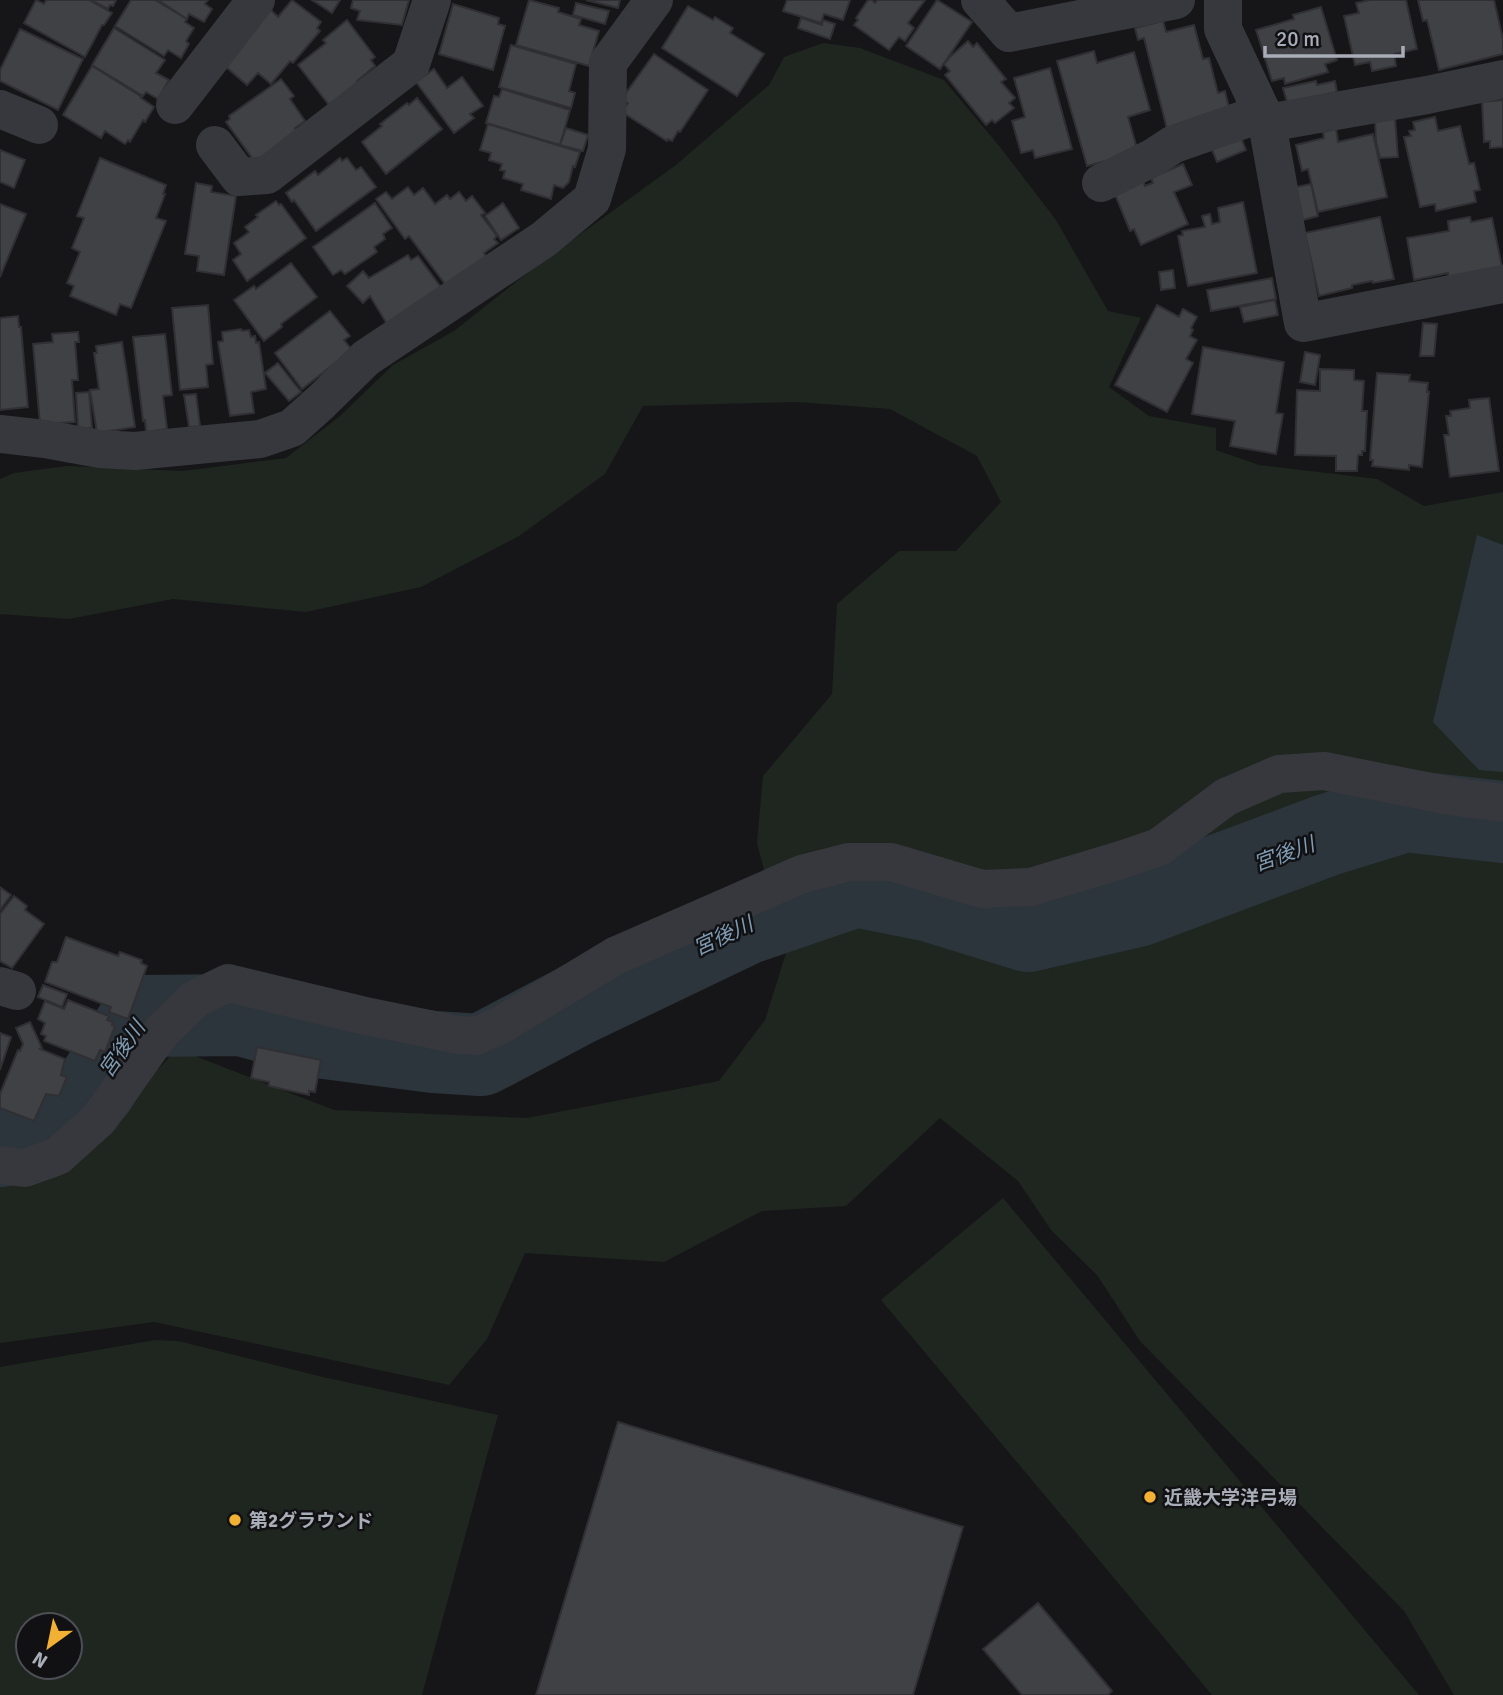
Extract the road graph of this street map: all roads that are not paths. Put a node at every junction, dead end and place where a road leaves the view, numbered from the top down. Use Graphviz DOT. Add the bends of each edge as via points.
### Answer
graph roads {
  1 [pos="256,0"];
  2 [pos="432,0"];
  3 [pos="654,0"];
  4 [pos="980,0"];
  5 [pos="1176,0"];
  6 [pos="1223,0"];
  7 [pos="1503,79"];
  8 [pos="175,105"];
  9 [pos="0,109"];
  10 [pos="1265,118"];
  11 [pos="39,125"];
  12 [pos="215,145"];
  13 [pos="1101,183"];
  14 [pos="1503,284"];
  15 [pos="0,435"];
  16 [pos="1503,803"];
  17 [pos="0,1165"];
  1 -- 8 [label="street"];
  2 -- 12 [label="street" via="411,64 267,175 239,177"];
  3 -- 15 [label="street" via="608,63 607,149 592,199 544,240 366,358 292,428 260,439 135,451"];
  4 -- 5 [label="street" via="1009,33"];
  6 -- 10 [label="street" via="1223,29"];
  7 -- 10 [label="street"];
  9 -- 11 [label="street"];
  10 -- 13 [label="street" via="1174,145"];
  10 -- 14 [label="street" via="1303,323"];
  16 -- 17 [label="street" via="1324,771 1279,774 1226,797 1158,847 1031,887 982,889 891,862 849,862 802,874 615,956 477,1036 361,1015 228,983 195,999 161,1032 99,1119 58,1156 25,1168"];
}
